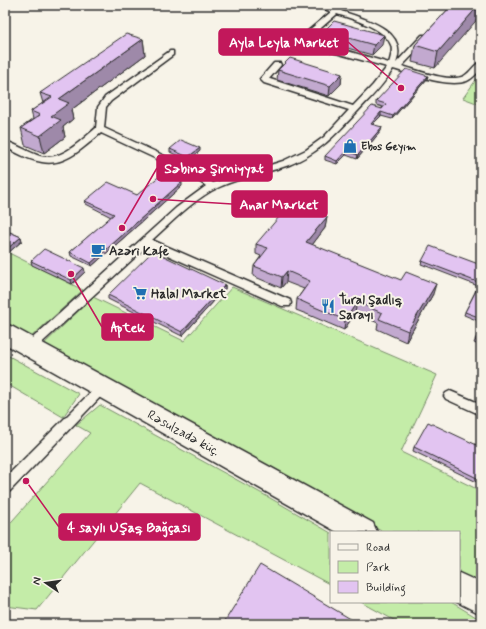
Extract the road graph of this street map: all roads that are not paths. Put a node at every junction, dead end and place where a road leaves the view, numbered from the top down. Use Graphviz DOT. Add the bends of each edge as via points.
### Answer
graph roads {
  1 [pos="318,5"];
  2 [pos="343,5"];
  3 [pos="336,12"];
  4 [pos="428,33"];
  5 [pos="170,53"];
  6 [pos="481,64"];
  7 [pos="277,65"];
  8 [pos="394,67"];
  9 [pos="355,109"];
  10 [pos="100,129"];
  11 [pos="5,144"];
  12 [pos="212,188"];
  13 [pos="145,241"];
  14 [pos="286,303"];
  15 [pos="5,333"];
  16 [pos="30,347"];
  17 [pos="103,387"];
  18 [pos="450,396"];
  19 [pos="481,410"];
  20 [pos="5,487"];
  21 [pos="361,531"];
  22 [pos="460,587"];
  23 [pos="481,599"];
  1 -- 3 [label="lane"];
  2 -- 3 [label="lane"];
  3 -- 8 [label="lane" via="380,30 390,37 395,44"];
  3 -- 8 [label="lane" via="310,33 308,40 314,44"];
  4 -- 8 [label="lane"];
  5 -- 10 [label="lane" via="108,99 102,107"];
  6 -- 8 [label="lane" via="471,75 453,80"];
  7 -- 9 [label="lane" via="264,79"];
  8 -- 9 [label="lane"];
  9 -- 12 [label="lane" via="323,142 308,153"];
  10 -- 11 [label="lane" via="63,156 52,160 43,160"];
  10 -- 12 [label="lane" via="206,180"];
  12 -- 13 [label="lane" via="194,198"];
  13 -- 14 [label="lane"];
  13 -- 16 [label="lane"];
  15 -- 16 [label="main road, Rəsulzadə küç."];
  16 -- 17 [label="main road, Rəsulzadə küç."];
  17 -- 20 [label="lane"];
  17 -- 21 [label="main road, Rəsulzadə küç."];
  18 -- 19 [label="lane"];
  22 -- 23 [label="main road"];
}
